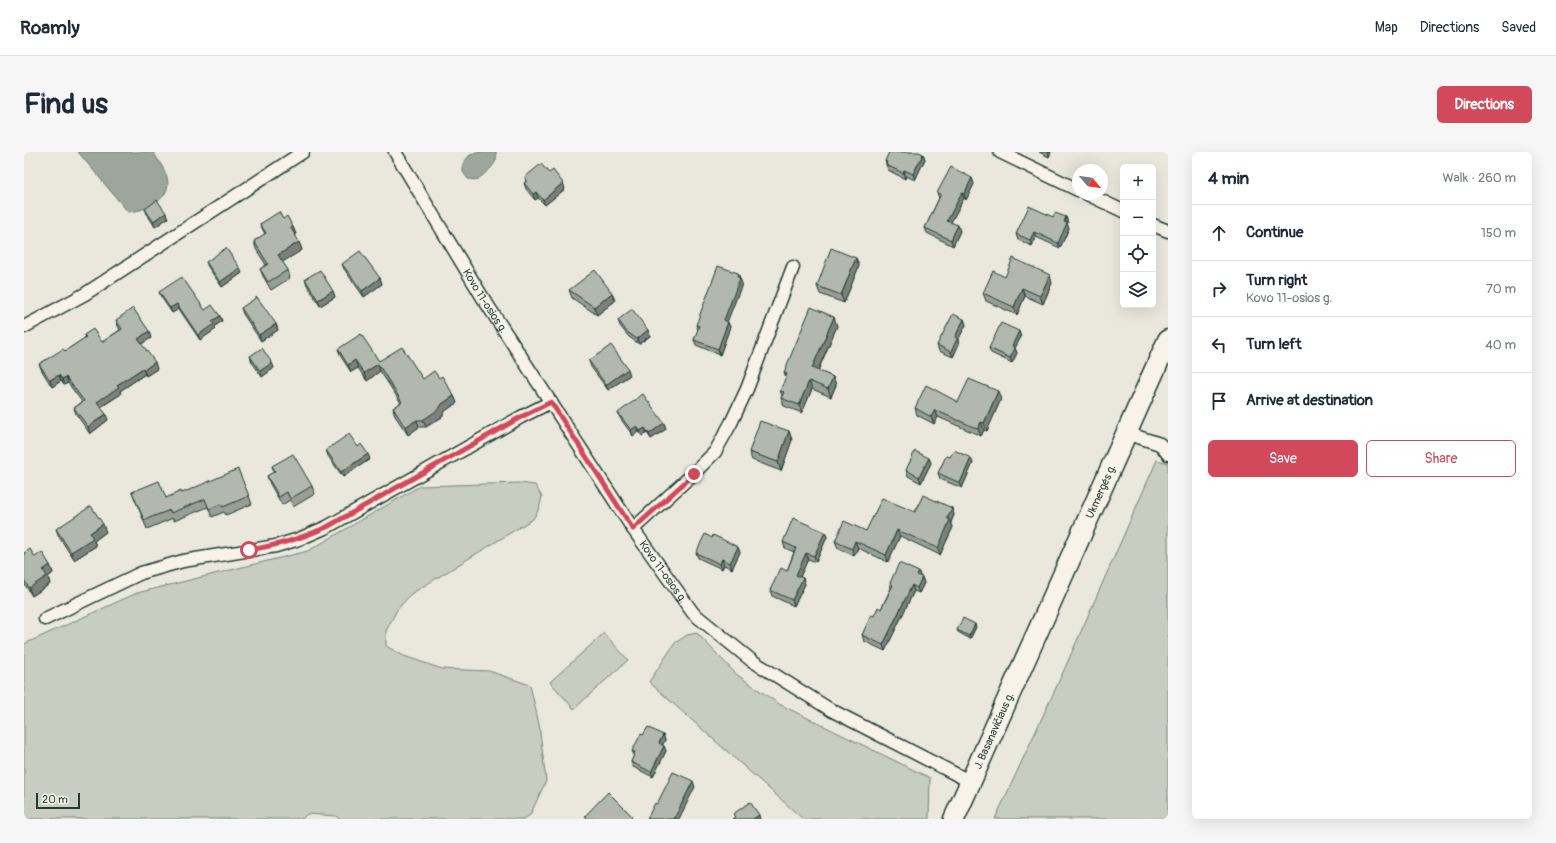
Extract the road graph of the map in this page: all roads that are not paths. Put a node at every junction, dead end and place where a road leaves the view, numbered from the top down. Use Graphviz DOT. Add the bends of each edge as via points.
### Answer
graph roads {
  1 [pos="303,152"];
  2 [pos="395,152"];
  3 [pos="1000,152"];
  4 [pos="1072,187"];
  5 [pos="1099,200"];
  6 [pos="1120,210"];
  7 [pos="1156,225"];
  8 [pos="1168,231"];
  9 [pos="794,267"];
  10 [pos="24,327"];
  11 [pos="1168,340"];
  12 [pos="551,402"];
  13 [pos="1126,433"];
  14 [pos="1168,454"];
  15 [pos="633,529"];
  16 [pos="45,619"];
  17 [pos="1033,642"];
  18 [pos="971,782"];
  19 [pos="954,819"];
  1 -- 10 [label="street" via="85,294"];
  2 -- 12 [label="street, Kovo 11-osios g." via="483,298"];
  3 -- 4 [label="street"];
  5 -- 6 [label="street"];
  7 -- 8 [label="street"];
  9 -- 15 [label="street" via="747,389 714,452 694,474"];
  11 -- 13 [label="highway, Ukmergės g."];
  12 -- 15 [label="street, Kovo 11-osios g."];
  12 -- 16 [label="street" via="327,527 299,539 269,547 183,561 141,573"];
  13 -- 14 [label="street" via="1160,444"];
  13 -- 17 [label="highway, Ukmergės g."];
  15 -- 18 [label="street, Kovo 11-osios g." via="693,613 751,660 831,710"];
  17 -- 18 [label="highway, J. Basanavičiaus g."];
  18 -- 19 [label="highway, J. Basanavičiaus g."];
}
